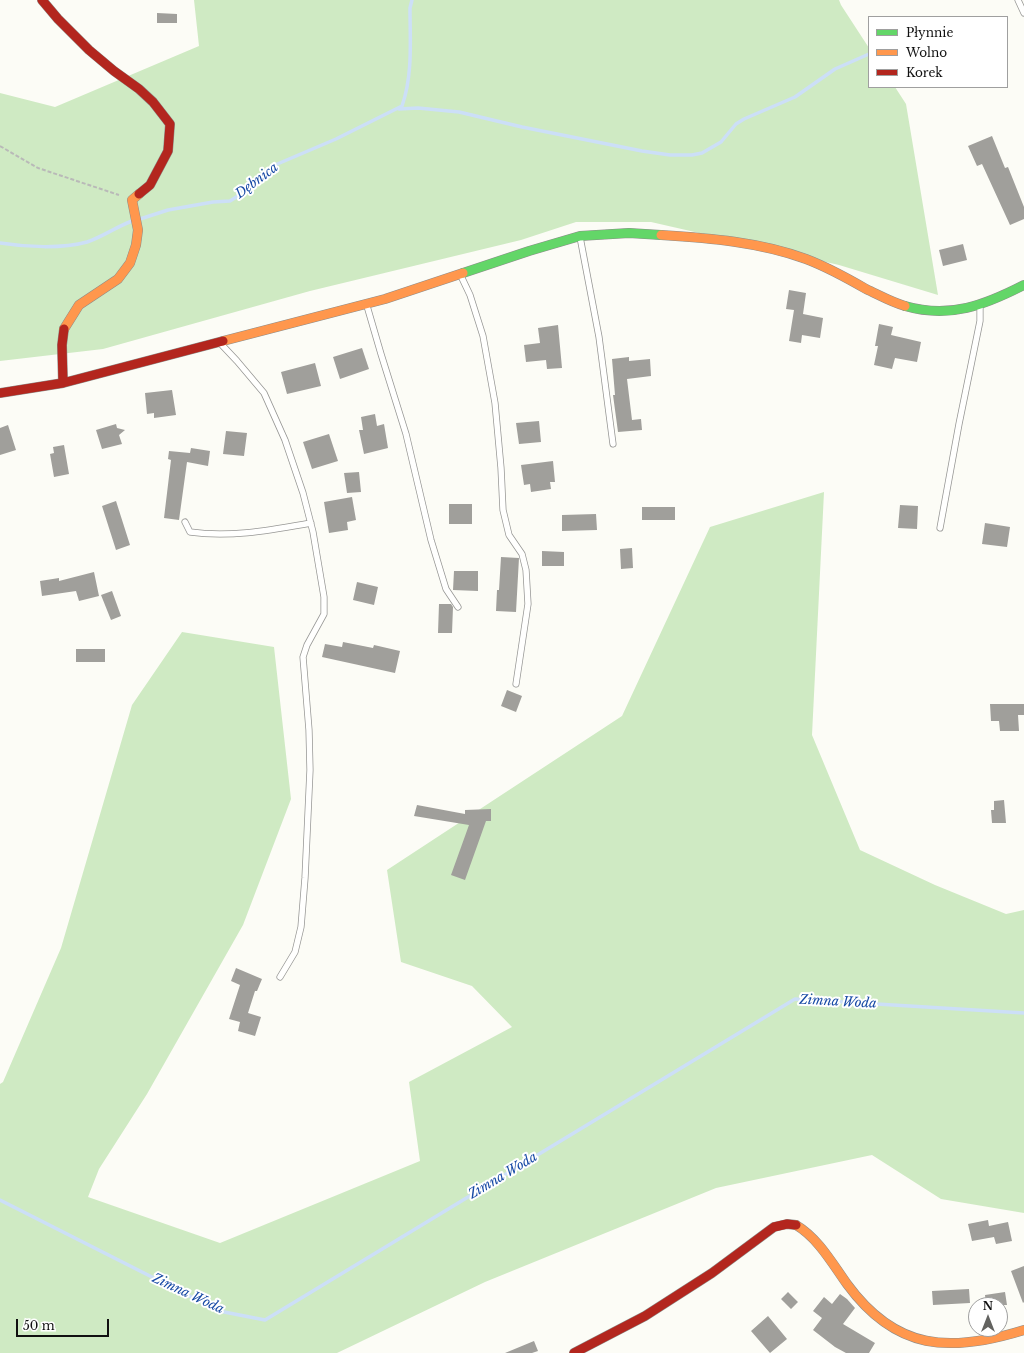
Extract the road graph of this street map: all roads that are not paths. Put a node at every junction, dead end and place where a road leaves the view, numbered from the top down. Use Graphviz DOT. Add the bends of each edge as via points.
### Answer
graph roads {
  1 [pos="42,0"];
  2 [pos="1018,0"];
  3 [pos="1024,13"];
  4 [pos="580,236"];
  5 [pos="460,274"];
  6 [pos="1024,285"];
  7 [pos="366,303"];
  8 [pos="980,305"];
  9 [pos="218,342"];
  10 [pos="63,383"];
  11 [pos="0,393"];
  12 [pos="613,444"];
  13 [pos="185,522"];
  14 [pos="311,523"];
  15 [pos="940,528"];
  16 [pos="458,607"];
  17 [pos="516,684"];
  18 [pos="280,977"];
  19 [pos="1024,1330"];
  20 [pos="574,1353"];
  1 -- 10 [label="street" via="89,50 153,102 170,124 168,150 162,164 150,185 132,200 138,230 130,263 118,279 79,305 64,327"];
  2 -- 3 [label="lane"];
  4 -- 5 [label="street"];
  4 -- 8 [label="street" via="629,233 699,237 763,247 825,267 884,298 909,307 948,311"];
  4 -- 12 [label="lane" via="599,337"];
  5 -- 7 [label="street"];
  5 -- 17 [label="lane" via="470,294 483,336 495,403 503,510 510,535 522,554 526,570 528,604"];
  6 -- 8 [label="street"];
  7 -- 9 [label="street"];
  7 -- 16 [label="lane" via="406,434 431,540 446,589"];
  8 -- 15 [label="lane" via="980,321"];
  9 -- 10 [label="street"];
  9 -- 14 [label="lane" via="264,394 285,440"];
  10 -- 11 [label="street"];
  13 -- 14 [label="lane" via="190,532 205,535 253,532"];
  14 -- 18 [label="lane" via="324,597 324,614 303,658 310,770 305,878 301,927 295,952"];
  19 -- 20 [label="street" via="979,1343 964,1344 943,1344 901,1334 886,1325 857,1296 807,1232 794,1224 784,1224 774,1227 712,1274 645,1316"];
}
